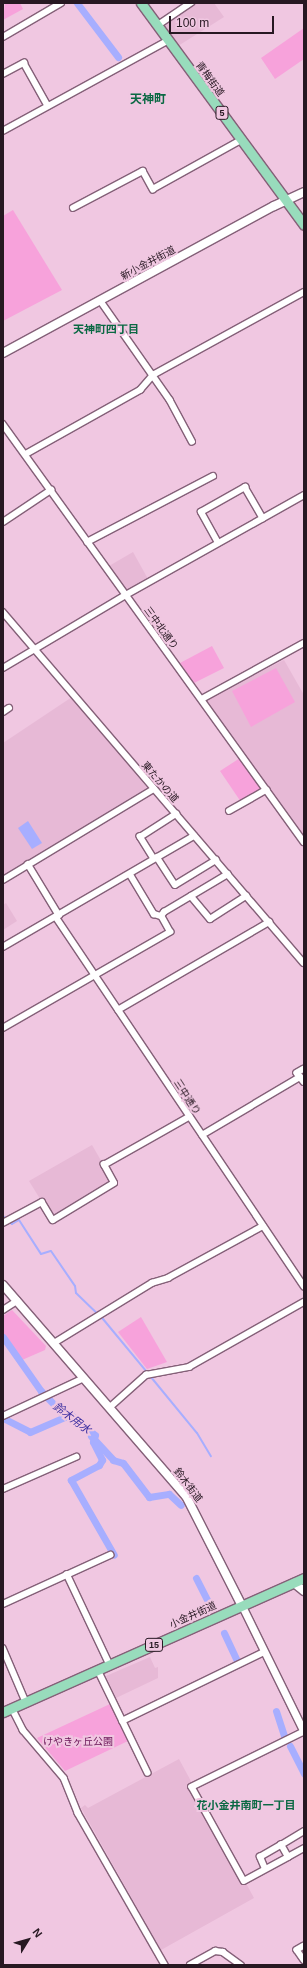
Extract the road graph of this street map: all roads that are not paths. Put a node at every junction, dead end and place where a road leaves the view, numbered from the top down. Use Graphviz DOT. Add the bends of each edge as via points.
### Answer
graph roads {
  1 [pos="62,3"];
  2 [pos="141,3"];
  3 [pos="191,3"];
  4 [pos="158,25"];
  5 [pos="3,37"];
  6 [pos="169,40"];
  7 [pos="3,74"];
  8 [pos="48,106"];
  9 [pos="3,131"];
  10 [pos="241,140"];
  11 [pos="304,192"];
  12 [pos="286,201"];
  13 [pos="73,208"];
  14 [pos="304,225"];
  15 [pos="304,292"];
  16 [pos="100,300"];
  17 [pos="3,353"];
  18 [pos="153,375"];
  19 [pos="3,424"];
  20 [pos="192,441"];
  21 [pos="26,454"];
  22 [pos="213,476"];
  23 [pos="51,490"];
  24 [pos="304,495"];
  25 [pos="263,518"];
  26 [pos="3,522"];
  27 [pos="87,542"];
  28 [pos="218,543"];
  29 [pos="126,595"];
  30 [pos="3,612"];
  31 [pos="304,643"];
  32 [pos="34,648"];
  33 [pos="3,668"];
  34 [pos="202,699"];
  35 [pos="9,708"];
  36 [pos="3,712"];
  37 [pos="154,789"];
  38 [pos="266,790"];
  39 [pos="229,811"];
  40 [pos="176,814"];
  41 [pos="194,836"];
  42 [pos="304,842"];
  43 [pos="155,858"];
  44 [pos="216,860"];
  45 [pos="28,864"];
  46 [pos="130,874"];
  47 [pos="228,874"];
  48 [pos="3,880"];
  49 [pos="191,896"];
  50 [pos="246,896"];
  51 [pos="58,916"];
  52 [pos="161,916"];
  53 [pos="269,922"];
  54 [pos="3,947"];
  55 [pos="304,963"];
  56 [pos="94,975"];
  57 [pos="118,1010"];
  58 [pos="3,1028"];
  59 [pos="304,1070"];
  60 [pos="300,1077"];
  61 [pos="304,1082"];
  62 [pos="189,1117"];
  63 [pos="202,1135"];
  64 [pos="3,1223"];
  65 [pos="263,1226"];
  66 [pos="3,1285"];
  67 [pos="304,1286"];
  68 [pos="16,1301"];
  69 [pos="304,1302"];
  70 [pos="3,1310"];
  71 [pos="54,1343"];
  72 [pos="84,1378"];
  73 [pos="109,1408"];
  74 [pos="4,1416"];
  75 [pos="76,1457"];
  76 [pos="3,1489"];
  77 [pos="110,1555"];
  78 [pos="67,1574"];
  79 [pos="304,1578"];
  80 [pos="294,1582"];
  81 [pos="304,1591"];
  82 [pos="3,1604"];
  83 [pos="242,1606"];
  84 [pos="3,1648"];
  85 [pos="264,1652"];
  86 [pos="110,1665"];
  87 [pos="98,1670"];
  88 [pos="26,1702"];
  89 [pos="12,1708"];
  90 [pos="3,1712"];
  91 [pos="122,1721"];
  92 [pos="304,1732"];
  93 [pos="148,1773"];
  94 [pos="304,1831"];
  95 [pos="281,1845"];
  96 [pos="304,1848"];
  97 [pos="288,1857"];
  98 [pos="265,1869"];
  99 [pos="304,1946"];
  100 [pos="304,1960"];
  101 [pos="165,1965"];
  102 [pos="190,1965"];
  103 [pos="241,1965"];
  1 -- 5 [label="street"];
  2 -- 4 [label="main road, 青梅街道 / 5"];
  3 -- 4 [label="street"];
  4 -- 6 [label="main road, 青梅街道 / 5"];
  6 -- 8 [label="street"];
  6 -- 10 [label="main road, 青梅街道 / 5"];
  7 -- 8 [label="street" via="24,63"];
  8 -- 9 [label="street"];
  10 -- 12 [label="main road, 青梅街道 / 5"];
  10 -- 13 [label="street" via="153,189 143,171"];
  11 -- 12 [label="main road, 新小金井街道"];
  12 -- 14 [label="main road, 青梅街道 / 5"];
  12 -- 16 [label="main road, 新小金井街道"];
  15 -- 18 [label="street"];
  16 -- 17 [label="main road, 新小金井街道"];
  16 -- 18 [label="street"];
  18 -- 20 [label="street"];
  18 -- 21 [label="street" via="140,390"];
  19 -- 21 [label="street, 三中北通り"];
  21 -- 23 [label="street, 三中北通り"];
  22 -- 27 [label="street"];
  23 -- 26 [label="street"];
  23 -- 27 [label="street, 三中北通り"];
  24 -- 25 [label="street"];
  25 -- 28 [label="street"];
  25 -- 28 [label="street" via="246,487 201,512"];
  27 -- 29 [label="street, 三中北通り"];
  28 -- 29 [label="street"];
  29 -- 32 [label="street"];
  29 -- 34 [label="street, 三中北通り"];
  30 -- 32 [label="street, 東たかの道"];
  31 -- 34 [label="street"];
  32 -- 33 [label="street"];
  32 -- 37 [label="street, 東たかの道"];
  34 -- 38 [label="street, 三中北通り"];
  35 -- 36 [label="street"];
  37 -- 40 [label="street, 東たかの道"];
  37 -- 45 [label="street"];
  38 -- 39 [label="street"];
  38 -- 42 [label="street, 三中北通り"];
  40 -- 41 [label="street, 東たかの道"];
  40 -- 43 [label="street" via="140,837"];
  41 -- 43 [label="street"];
  41 -- 44 [label="street, 東たかの道"];
  43 -- 44 [label="street" via="175,885"];
  43 -- 46 [label="street"];
  44 -- 47 [label="street, 東たかの道"];
  45 -- 48 [label="street"];
  45 -- 51 [label="street, 三中通り"];
  46 -- 51 [label="street"];
  46 -- 52 [label="street" via="154,914"];
  47 -- 49 [label="street"];
  47 -- 50 [label="street, 東たかの道"];
  49 -- 50 [label="street" via="210,919"];
  49 -- 52 [label="street"];
  50 -- 53 [label="street, 東たかの道"];
  51 -- 54 [label="street"];
  51 -- 56 [label="street, 三中通り"];
  52 -- 56 [label="street" via="170,932"];
  53 -- 55 [label="street, 東たかの道"];
  53 -- 57 [label="street"];
  56 -- 57 [label="street, 三中通り"];
  56 -- 58 [label="street"];
  57 -- 62 [label="street, 三中通り"];
  59 -- 60 [label="street" via="297,1074"];
  60 -- 61 [label="street"];
  60 -- 63 [label="street"];
  62 -- 63 [label="street, 三中通り"];
  62 -- 64 [label="street" via="104,1165 114,1183 53,1220 42,1202"];
  63 -- 65 [label="street, 三中通り"];
  65 -- 67 [label="street, 三中通り"];
  65 -- 71 [label="street" via="168,1278 152,1283"];
  66 -- 68 [label="main road, 鈴木街道"];
  68 -- 70 [label="street"];
  68 -- 71 [label="main road, 鈴木街道"];
  69 -- 73 [label="street" via="189,1367 146,1375"];
  71 -- 72 [label="main road, 鈴木街道"];
  72 -- 73 [label="main road, 鈴木街道"];
  72 -- 74 [label="street"];
  73 -- 83 [label="main road, 鈴木街道" via="192,1504"];
  75 -- 76 [label="street"];
  77 -- 78 [label="street"];
  78 -- 82 [label="street"];
  78 -- 86 [label="street"];
  79 -- 80 [label="main road, 小金井街道 / 15"];
  80 -- 81 [label="main road"];
  80 -- 83 [label="main road, 小金井街道 / 15"];
  83 -- 85 [label="street, 鈴木街道"];
  83 -- 86 [label="main road, 小金井街道 / 15"];
  84 -- 88 [label="street"];
  85 -- 91 [label="street"];
  85 -- 92 [label="street, 鈴木街道"];
  86 -- 87 [label="main road, 小金井街道 / 15"];
  87 -- 88 [label="main road, 小金井街道 / 15"];
  87 -- 91 [label="street"];
  88 -- 89 [label="main road, 小金井街道 / 15"];
  89 -- 90 [label="main road, 小金井街道 / 15"];
  89 -- 101 [label="street" via="23,1730 64,1778 78,1813"];
  91 -- 93 [label="street"];
  92 -- 98 [label="street" via="192,1787 244,1881"];
  94 -- 95 [label="street"];
  95 -- 97 [label="street"];
  95 -- 98 [label="street" via="260,1857"];
  96 -- 97 [label="street"];
  97 -- 98 [label="street"];
  99 -- 100 [label="street" via="297,1950"];
  102 -- 103 [label="street" via="215,1951 223,1952"];
}
